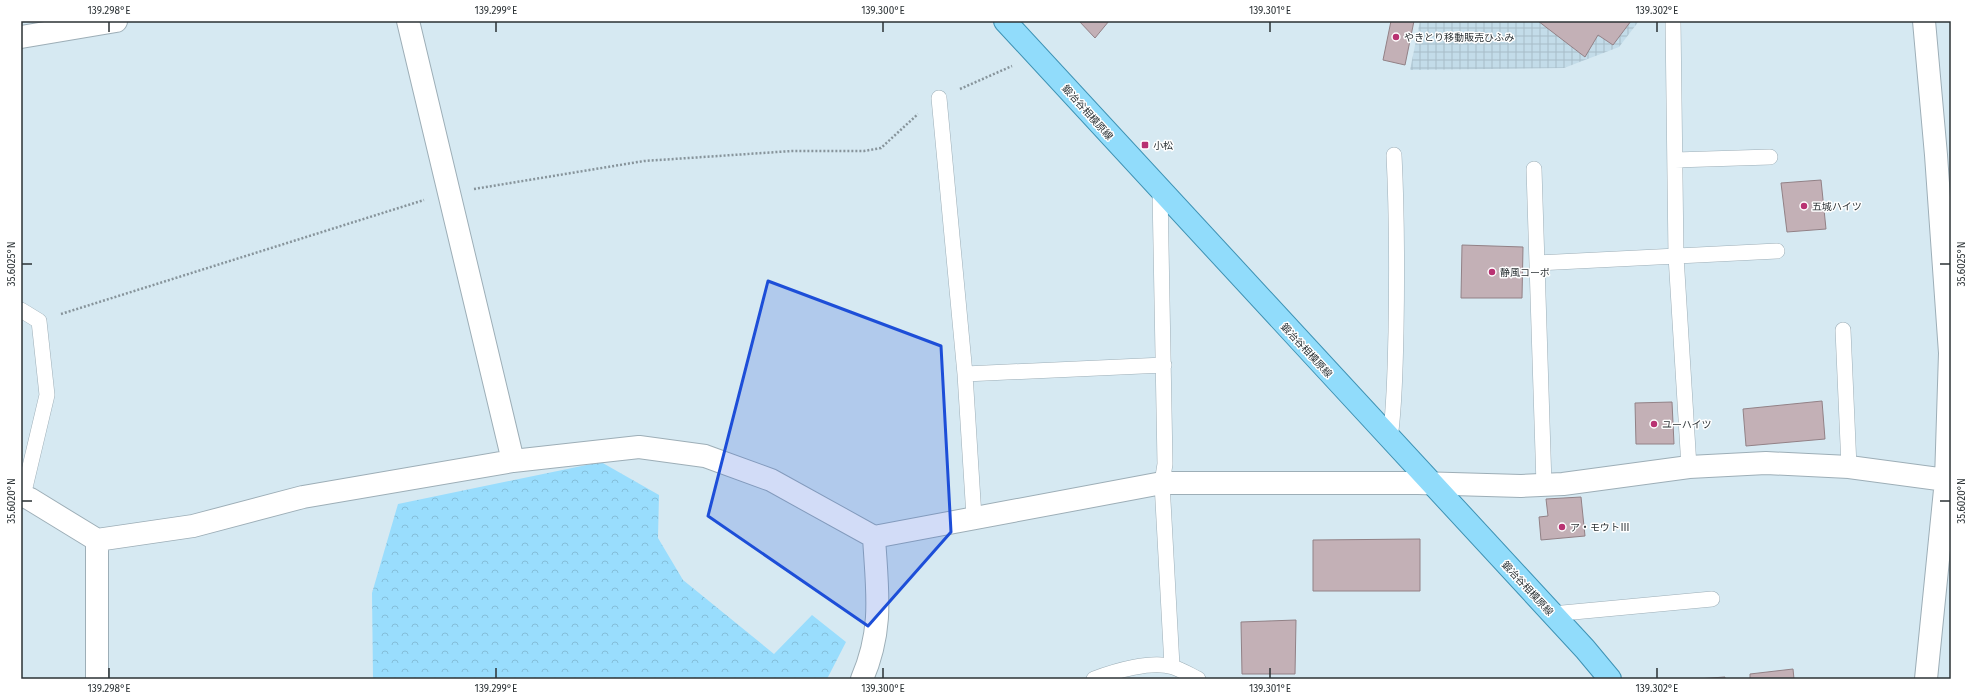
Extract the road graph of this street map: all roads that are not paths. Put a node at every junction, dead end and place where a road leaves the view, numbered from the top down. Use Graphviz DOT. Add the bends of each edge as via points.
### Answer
graph roads {
  1 [pos="116,21"];
  2 [pos="408,21"];
  3 [pos="1005,21"];
  4 [pos="1673,21"];
  5 [pos="1924,21"];
  6 [pos="21,37"];
  7 [pos="939,98"];
  8 [pos="1394,155"];
  9 [pos="1770,157"];
  10 [pos="1675,160"];
  11 [pos="1534,169"];
  12 [pos="1160,191"];
  13 [pos="1777,251"];
  14 [pos="1676,256"];
  15 [pos="1537,263"];
  16 [pos="21,310"];
  17 [pos="1843,330"];
  18 [pos="1164,364"];
  19 [pos="965,374"];
  20 [pos="1390,439"];
  21 [pos="513,461"];
  22 [pos="1690,467"];
  23 [pos="1849,467"];
  24 [pos="1948,480"];
  25 [pos="1162,483"];
  26 [pos="1432,484"];
  27 [pos="1544,485"];
  28 [pos="22,496"];
  29 [pos="974,517"];
  30 [pos="874,536"];
  31 [pos="97,540"];
  32 [pos="1712,599"];
  33 [pos="1552,614"];
  34 [pos="1172,666"];
  35 [pos="97,679"];
  36 [pos="862,679"];
  37 [pos="1094,679"];
  38 [pos="1198,679"];
  39 [pos="1610,679"];
  40 [pos="1926,679"];
  1 -- 6 [label="street"];
  2 -- 21 [label="street"];
  3 -- 12 [label="main road, 鍛冶谷相模原線"];
  4 -- 10 [label="lane"];
  5 -- 24 [label="street" via="1950,353"];
  7 -- 19 [label="lane"];
  8 -- 20 [label="lane" via="1397,262 1395,410"];
  9 -- 10 [label="lane"];
  10 -- 14 [label="lane"];
  11 -- 15 [label="lane"];
  12 -- 18 [label="lane"];
  12 -- 20 [label="main road, 鍛冶谷相模原線"];
  13 -- 14 [label="lane"];
  14 -- 15 [label="lane"];
  14 -- 22 [label="lane"];
  15 -- 27 [label="lane"];
  16 -- 28 [label="lane" via="39,321 47,395"];
  17 -- 23 [label="lane"];
  18 -- 19 [label="lane"];
  18 -- 25 [label="lane" via="1165,464"];
  19 -- 29 [label="lane"];
  20 -- 26 [label="main road, 鍛冶谷相模原線"];
  21 -- 30 [label="street" via="639,447 705,456 771,480"];
  21 -- 31 [label="street" via="303,497 193,526"];
  22 -- 23 [label="street" via="1766,463"];
  22 -- 27 [label="street"];
  23 -- 24 [label="street"];
  24 -- 40 [label="street"];
  25 -- 26 [label="street"];
  25 -- 29 [label="street"];
  25 -- 34 [label="lane"];
  26 -- 27 [label="street"];
  26 -- 33 [label="main road, 鍛冶谷相模原線"];
  28 -- 31 [label="street"];
  29 -- 30 [label="street"];
  30 -- 36 [label="street" via="879,612 869,663"];
  31 -- 35 [label="street"];
  32 -- 33 [label="lane"];
  33 -- 39 [label="main road, 鍛冶谷相模原線"];
  34 -- 37 [label="lane" via="1142,665"];
  34 -- 38 [label="lane"];
}
